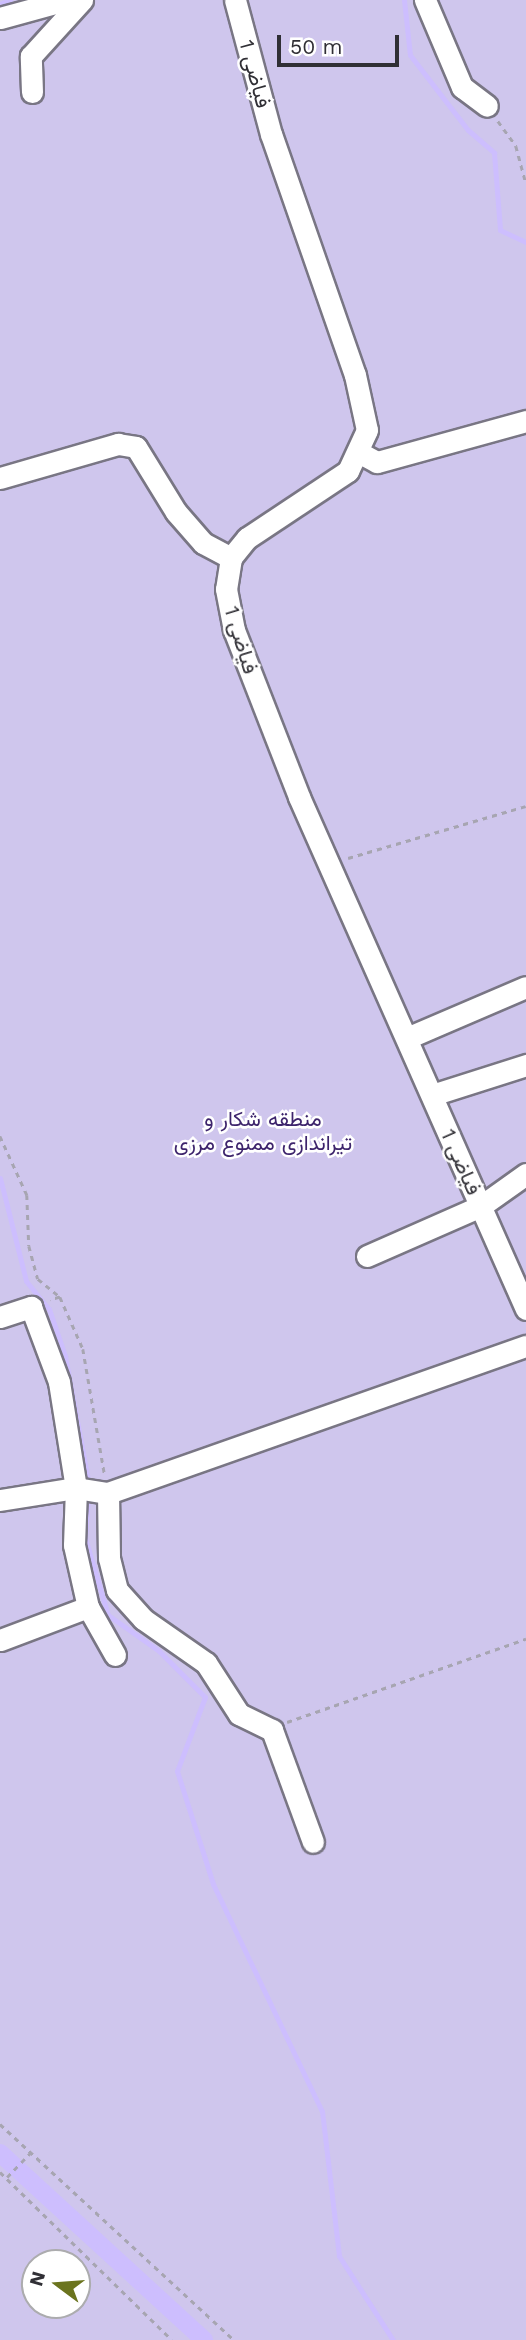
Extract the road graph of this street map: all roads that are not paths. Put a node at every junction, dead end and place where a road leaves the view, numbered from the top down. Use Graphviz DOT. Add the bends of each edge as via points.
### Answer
graph roads {
  1 [pos="66,0"];
  2 [pos="82,0"];
  3 [pos="235,0"];
  4 [pos="425,0"];
  5 [pos="0,18"];
  6 [pos="33,92"];
  7 [pos="487,106"];
  8 [pos="526,421"];
  9 [pos="360,453"];
  10 [pos="0,478"];
  11 [pos="231,558"];
  12 [pos="526,987"];
  13 [pos="407,1038"];
  14 [pos="526,1065"];
  15 [pos="432,1095"];
  16 [pos="526,1174"];
  17 [pos="481,1206"];
  18 [pos="368,1256"];
  19 [pos="517,1266"];
  20 [pos="526,1309"];
  21 [pos="0,1317"];
  22 [pos="526,1346"];
  23 [pos="91,1491"];
  24 [pos="0,1500"];
  25 [pos="88,1607"];
  26 [pos="0,1640"];
  27 [pos="115,1655"];
  28 [pos="313,1842"];
  1 -- 5 [label="street"];
  2 -- 6 [label="street" via="31,56"];
  3 -- 9 [label="street, فیاضی 1" via="271,134 355,375 367,430"];
  4 -- 7 [label="street" via="462,87"];
  8 -- 9 [label="street" via="377,462"];
  9 -- 11 [label="street" via="348,471 247,538"];
  10 -- 11 [label="street" via="118,444 136,446 176,512 203,543"];
  11 -- 13 [label="street, فیاضی 1" via="226,589 234,630"];
  12 -- 13 [label="street"];
  13 -- 15 [label="street, فیاضی 1"];
  14 -- 15 [label="street"];
  15 -- 17 [label="street, فیاضی 1"];
  16 -- 17 [label="street"];
  17 -- 18 [label="street"];
  17 -- 19 [label="street, فیاضی 1"];
  19 -- 20 [label="street, فیاضی 1"];
  21 -- 23 [label="street" via="31,1307 60,1382"];
  22 -- 23 [label="street"];
  23 -- 24 [label="street"];
  23 -- 25 [label="street" via="74,1545"];
  23 -- 28 [label="street" via="117,1590 143,1619 206,1663 239,1714 272,1730"];
  25 -- 26 [label="street"];
  25 -- 27 [label="street"];
}
